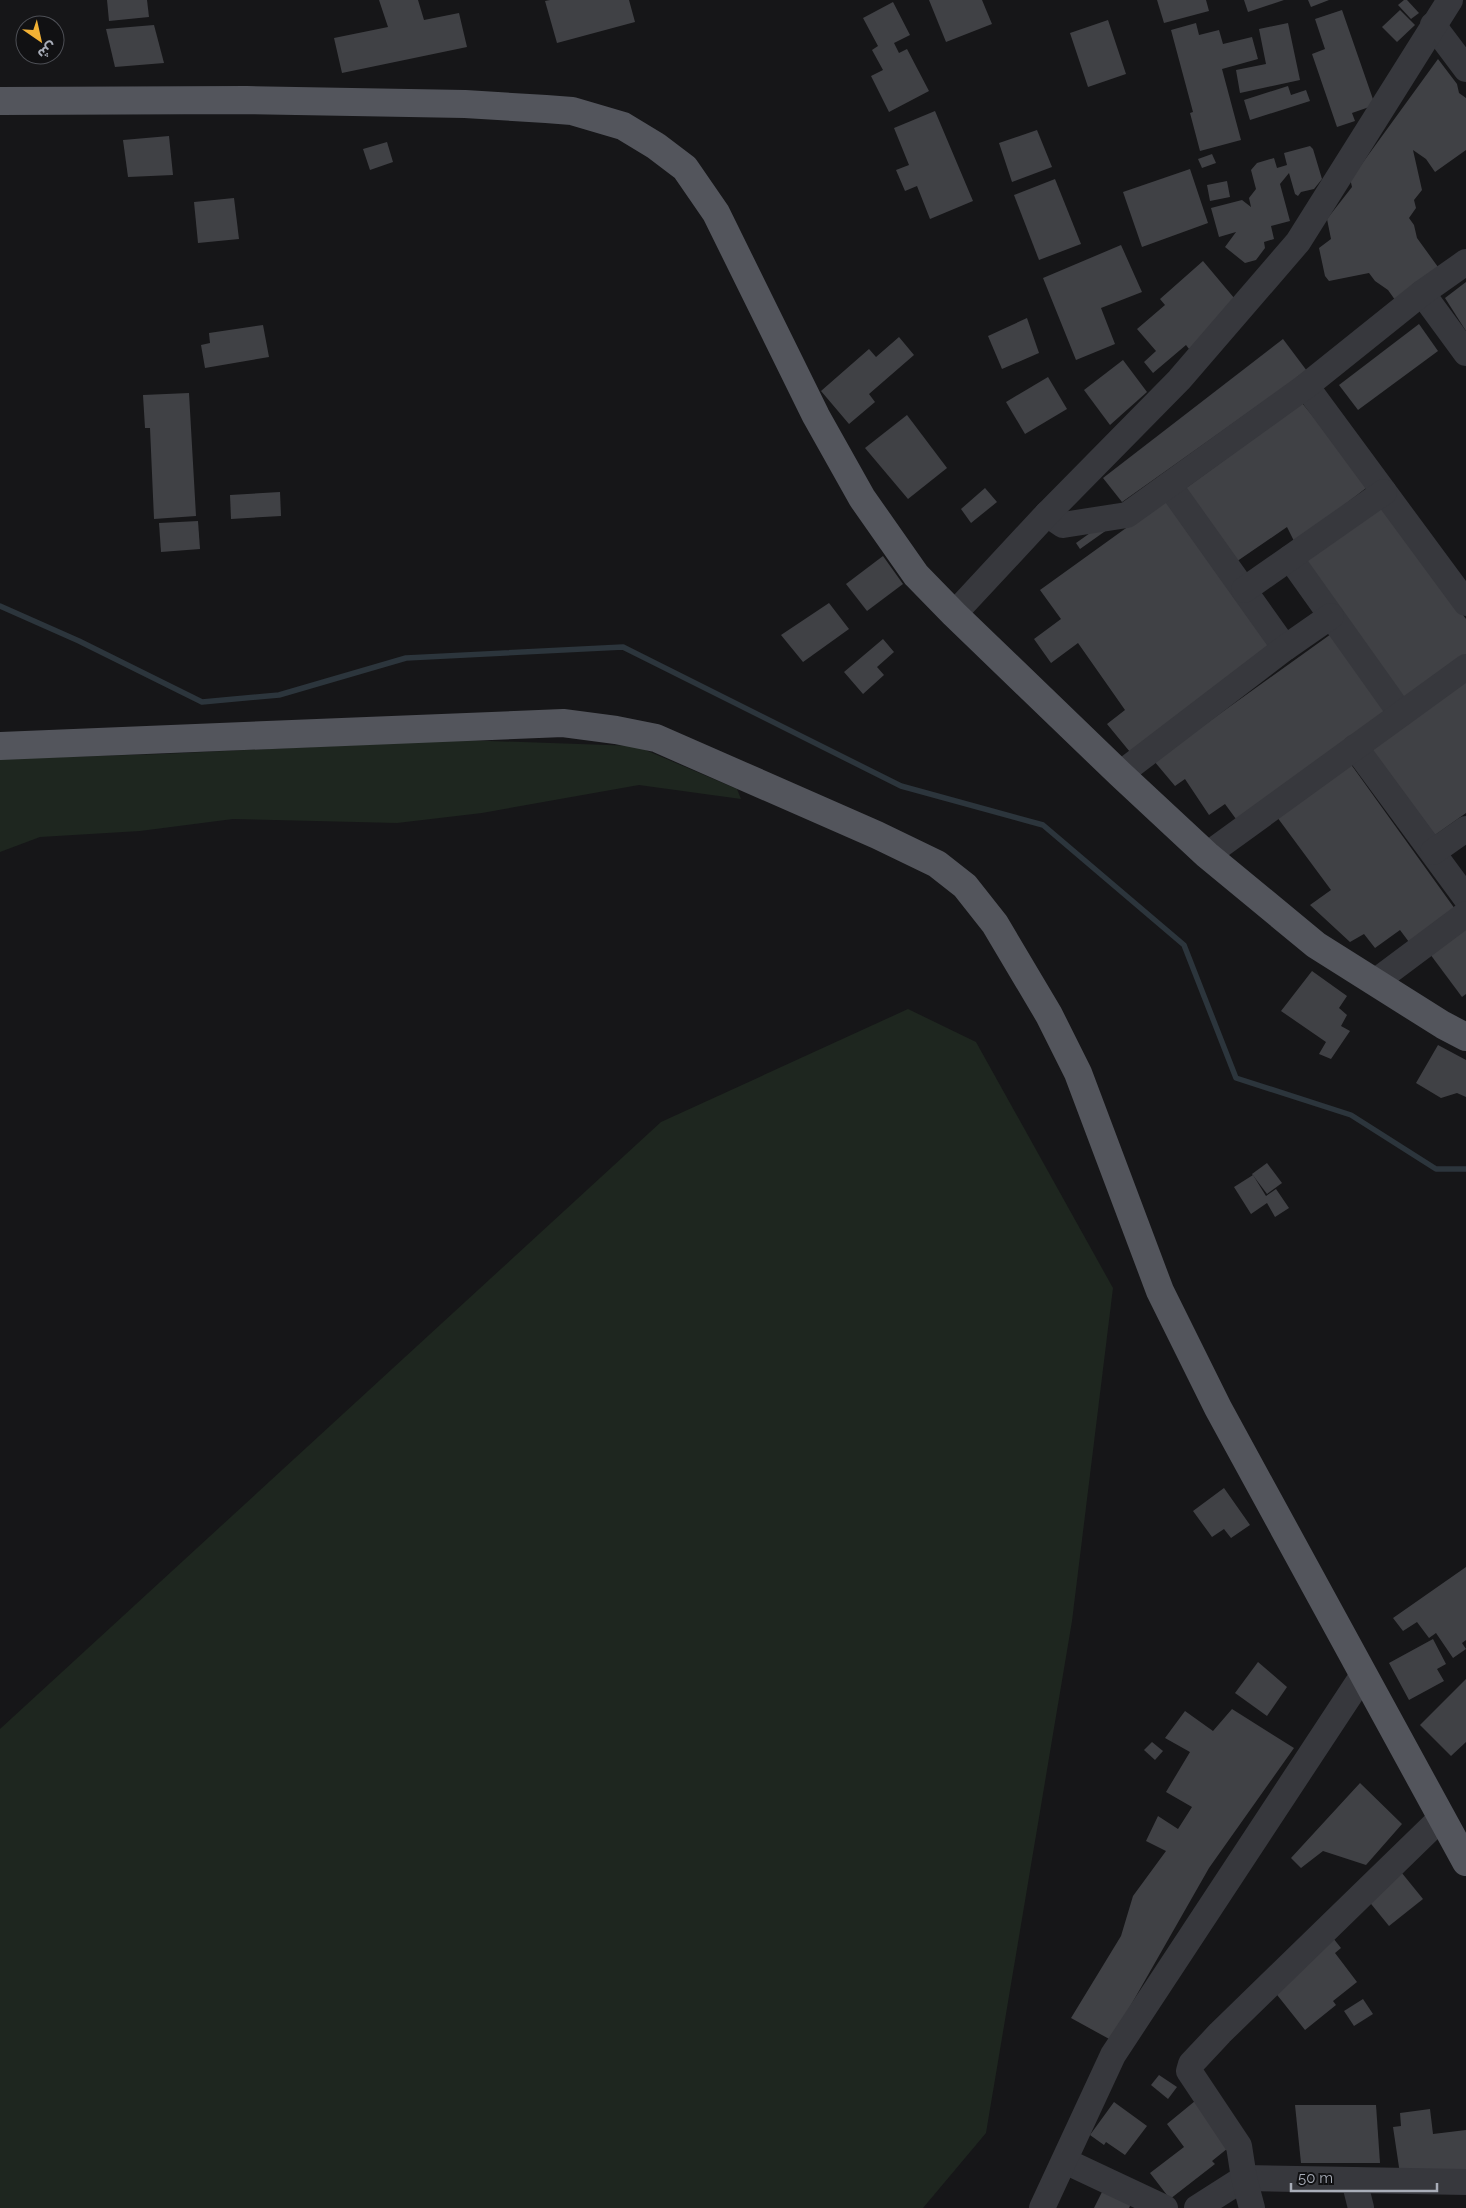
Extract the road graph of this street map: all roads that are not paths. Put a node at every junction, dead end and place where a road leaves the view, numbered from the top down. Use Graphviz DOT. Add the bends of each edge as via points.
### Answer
graph roads {
  1 [pos="1450,0"];
  2 [pos="1433,25"];
  3 [pos="1464,63"];
  4 [pos="0,101"];
  5 [pos="1466,262"];
  6 [pos="1422,293"];
  7 [pos="1466,353"];
  8 [pos="1306,386"];
  9 [pos="1169,485"];
  10 [pos="1384,492"];
  11 [pos="1047,514"];
  12 [pos="1290,558"];
  13 [pos="1244,590"];
  14 [pos="1466,603"];
  15 [pos="954,614"];
  16 [pos="1332,616"];
  17 [pos="1285,648"];
  18 [pos="1466,667"];
  19 [pos="1401,714"];
  20 [pos="0,746"];
  21 [pos="1355,747"];
  22 [pos="1120,774"];
  23 [pos="1466,829"];
  24 [pos="1433,852"];
  25 [pos="1207,855"];
  26 [pos="1466,898"];
  27 [pos="1466,914"];
  28 [pos="1375,982"];
  29 [pos="1466,1037"];
  30 [pos="1363,1675"];
  31 [pos="1442,1817"];
  32 [pos="1466,1862"];
  33 [pos="1065,2161"];
  34 [pos="1244,2178"];
  35 [pos="1354,2180"];
  36 [pos="1466,2182"];
  37 [pos="1042,2208"];
  38 [pos="1165,2208"];
  39 [pos="1197,2208"];
  40 [pos="1252,2208"];
  41 [pos="1361,2208"];
  1 -- 2 [label="street"];
  2 -- 3 [label="street"];
  2 -- 11 [label="street" via="1298,242 1179,380"];
  4 -- 15 [label="main road" via="247,100 465,104 572,111 623,126 685,168 716,213 816,416 862,498 916,575"];
  5 -- 6 [label="street"];
  6 -- 7 [label="street"];
  6 -- 8 [label="street"];
  8 -- 9 [label="street"];
  8 -- 10 [label="street"];
  9 -- 11 [label="street" via="1127,515 1063,525"];
  9 -- 13 [label="street"];
  10 -- 12 [label="street"];
  10 -- 14 [label="street"];
  11 -- 15 [label="street"];
  12 -- 13 [label="street"];
  12 -- 16 [label="street"];
  13 -- 17 [label="street"];
  15 -- 22 [label="main road"];
  16 -- 17 [label="street"];
  16 -- 19 [label="street"];
  17 -- 22 [label="street"];
  18 -- 19 [label="street"];
  19 -- 21 [label="street"];
  20 -- 30 [label="main road" via="563,723 656,738 937,864 965,886 994,924 1049,1015 1078,1073 1160,1292 1218,1408"];
  21 -- 24 [label="street"];
  21 -- 25 [label="street"];
  22 -- 25 [label="main road"];
  23 -- 24 [label="street"];
  24 -- 26 [label="street"];
  25 -- 28 [label="main road" via="1316,945"];
  27 -- 28 [label="street"];
  28 -- 29 [label="main road"];
  30 -- 31 [label="main road"];
  30 -- 33 [label="street" via="1113,2055"];
  31 -- 32 [label="main road"];
  31 -- 34 [label="street" via="1191,2064 1189,2071 1240,2146"];
  33 -- 37 [label="street"];
  33 -- 38 [label="street"];
  34 -- 35 [label="street"];
  34 -- 39 [label="street"];
  34 -- 40 [label="street"];
  35 -- 36 [label="street"];
  35 -- 41 [label="street"];
}
